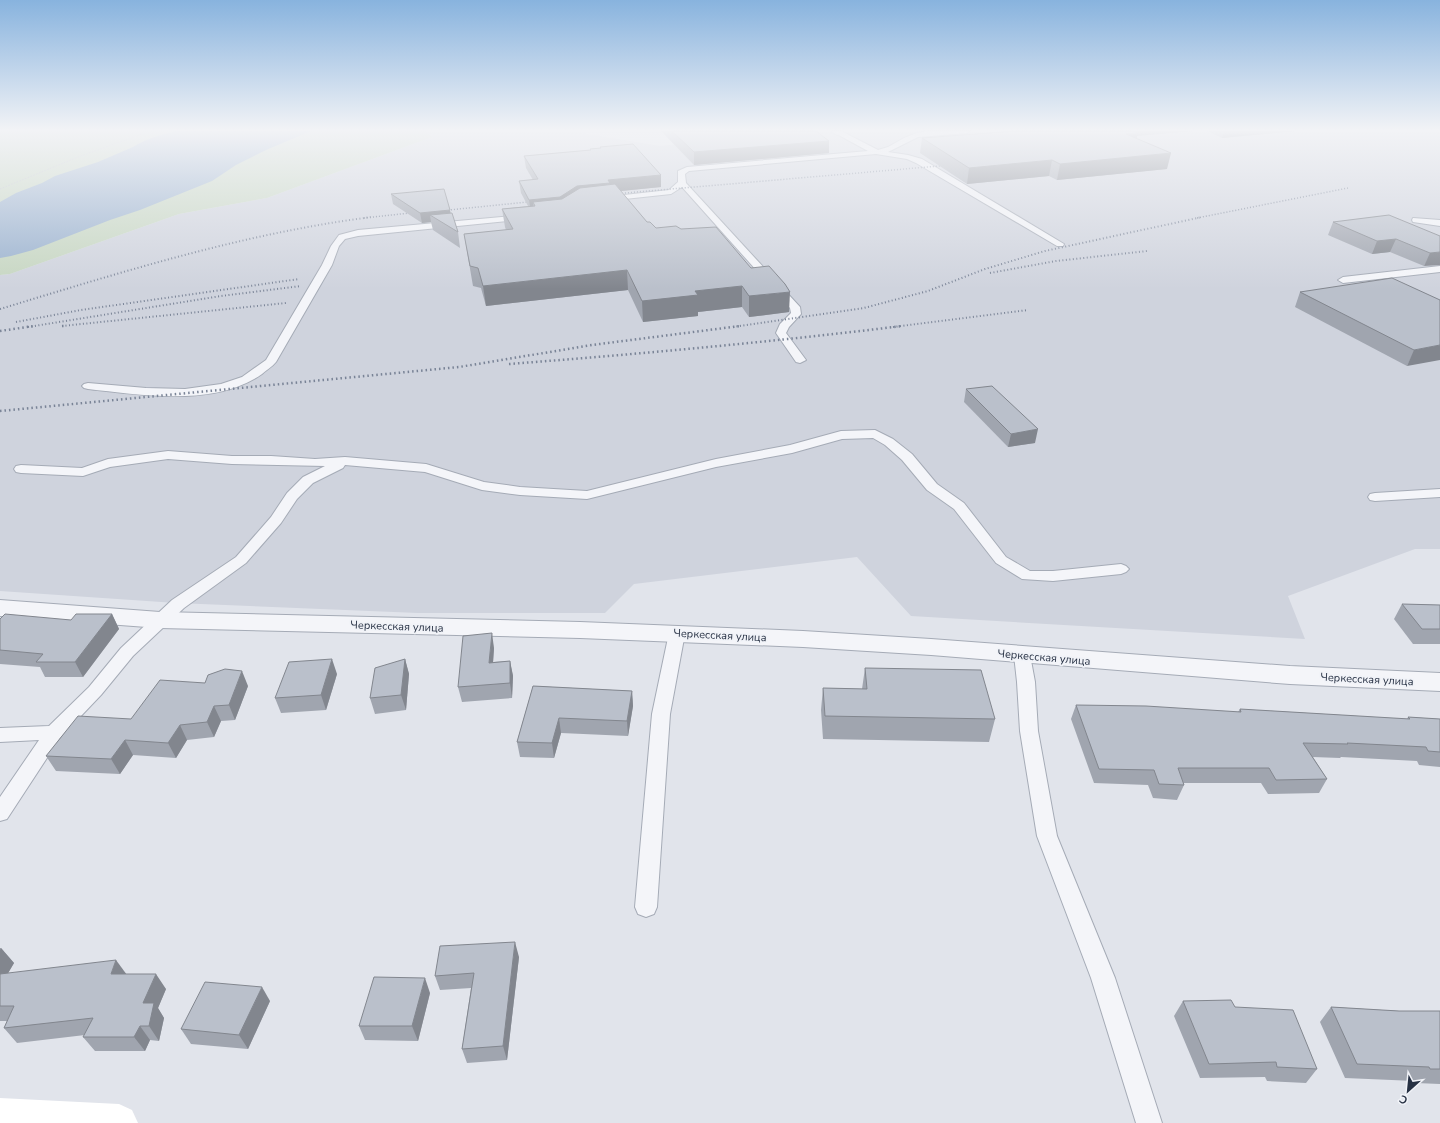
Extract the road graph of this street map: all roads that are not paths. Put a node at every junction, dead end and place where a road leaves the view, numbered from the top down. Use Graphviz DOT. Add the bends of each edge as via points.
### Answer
graph roads {
  1 [pos="682,183"];
  2 [pos="957,183"];
  3 [pos="594,200"];
  4 [pos="534,216"];
  5 [pos="1416,220"];
  6 [pos="1440,223"];
  7 [pos="1060,244"];
  8 [pos="1440,270"];
  9 [pos="1344,280"];
  10 [pos="800,360"];
  11 [pos="88,386"];
  12 [pos="345,461"];
  13 [pos="21,469"];
  14 [pos="1440,493"];
  15 [pos="1375,497"];
  16 [pos="1121,569"];
  17 [pos="0,608"];
  18 [pos="160,620"];
  19 [pos="677,633"];
  20 [pos="1022,656"];
  21 [pos="1440,682"];
  22 [pos="54,733"];
  23 [pos="0,735"];
  24 [pos="0,813"];
  25 [pos="646,907"];
  26 [pos="0,1117"];
  27 [pos="119,1123"];
  28 [pos="1149,1123"];
  1 -- 3 [label="lane" via="670,192"];
  1 -- 10 [label="lane" via="795,307 796,314 781,333"];
  2 -- 7 [label="lane"];
  4 -- 11 [label="lane" via="358,233 342,237 270,362 242,381 186,392"];
  5 -- 6 [label="lane"];
  8 -- 9 [label="lane"];
  12 -- 13 [label="lane" via="316,464 168,455 108,463 83,472"];
  12 -- 16 [label="lane" via="426,468 482,486 587,495 716,463 792,449 841,435 875,434 901,452 932,487 959,506 1001,560 1027,576"];
  12 -- 18 [label="lane" via="308,480 241,560 178,604"];
  14 -- 15 [label="lane"];
  17 -- 18 [label="street, Черкесская улица"];
  18 -- 19 [label="street, Черкесская улица"];
  18 -- 22 [label="lane" via="127,652 95,692"];
  19 -- 20 [label="street, Черкесская улица" via="931,647"];
  19 -- 25 [label="lane" via="661,714"];
  20 -- 21 [label="street, Черкесская улица" via="1290,675"];
  20 -- 28 [label="lane" via="1029,731 1047,836 1103,978"];
  22 -- 23 [label="lane"];
  22 -- 24 [label="lane"];
  26 -- 27 [label="main road"];
}
